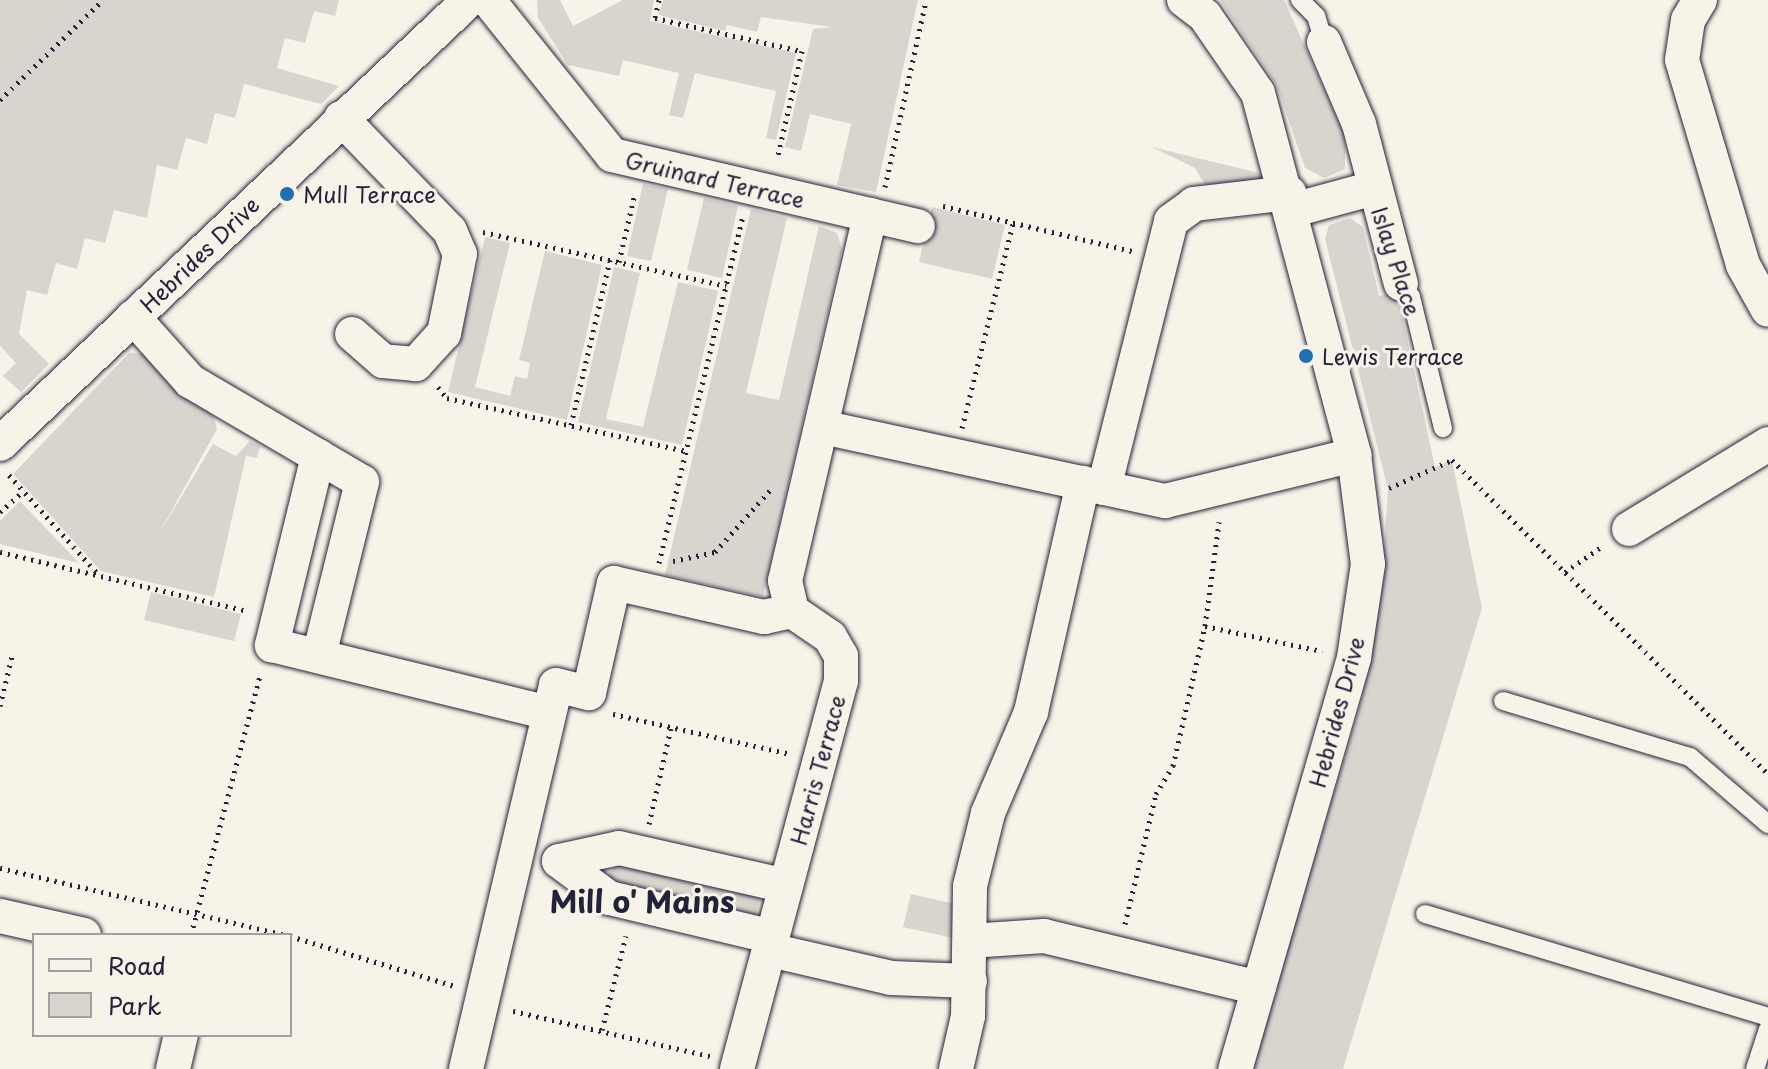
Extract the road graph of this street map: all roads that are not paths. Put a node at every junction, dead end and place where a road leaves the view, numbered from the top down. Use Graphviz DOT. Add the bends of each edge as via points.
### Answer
graph roads {
  1 [pos="469,0"];
  2 [pos="488,0"];
  3 [pos="1184,0"];
  4 [pos="1300,0"];
  5 [pos="1700,0"];
  6 [pos="1324,42"];
  7 [pos="341,118"];
  8 [pos="1374,188"];
  9 [pos="1291,202"];
  10 [pos="877,203"];
  11 [pos="922,214"];
  12 [pos="1401,284"];
  13 [pos="1766,303"];
  14 [pos="133,317"];
  15 [pos="352,334"];
  16 [pos="822,427"];
  17 [pos="1443,428"];
  18 [pos="0,444"];
  19 [pos="1768,444"];
  20 [pos="1354,455"];
  21 [pos="318,456"];
  22 [pos="1094,485"];
  23 [pos="1629,529"];
  24 [pos="792,611"];
  25 [pos="319,656"];
  26 [pos="1503,701"];
  27 [pos="549,713"];
  28 [pos="1768,824"];
  29 [pos="516,851"];
  30 [pos="559,861"];
  31 [pos="786,886"];
  32 [pos="1425,914"];
  33 [pos="0,916"];
  34 [pos="75,933"];
  35 [pos="970,941"];
  36 [pos="771,943"];
  37 [pos="970,981"];
  38 [pos="1259,988"];
  39 [pos="1768,1017"];
  40 [pos="1768,1029"];
  41 [pos="181,1037"];
  42 [pos="738,1066"];
  43 [pos="173,1069"];
  44 [pos="466,1069"];
  45 [pos="956,1069"];
  46 [pos="1235,1069"];
  47 [pos="1755,1069"];
  1 -- 7 [label="street, Hebrides Drive"];
  2 -- 10 [label="street, Gruinard Terrace" via="612,155 760,189"];
  3 -- 9 [label="street, Hebrides Drive" via="1205,16 1258,93"];
  4 -- 6 [label="lane, Islay Place"];
  5 -- 13 [label="street" via="1688,20 1682,60 1743,265"];
  6 -- 8 [label="street, Islay Place" via="1359,124"];
  7 -- 14 [label="street, Hebrides Drive"];
  7 -- 15 [label="street" via="450,231 460,254 444,333 416,364 383,361"];
  8 -- 9 [label="street, Islay Place"];
  8 -- 12 [label="street, Islay Place"];
  9 -- 20 [label="street, Hebrides Drive"];
  9 -- 22 [label="street" via="1194,204 1171,221"];
  10 -- 11 [label="street, Gruinard Terrace"];
  10 -- 16 [label="street"];
  12 -- 17 [label="lane, Islay Place" via="1411,297"];
  14 -- 18 [label="street, Hebrides Drive"];
  14 -- 21 [label="street" via="190,381"];
  16 -- 22 [label="street"];
  16 -- 24 [label="street" via="785,581"];
  19 -- 23 [label="street"];
  20 -- 22 [label="street" via="1165,501"];
  20 -- 38 [label="street, Hebrides Drive" via="1368,564 1354,658"];
  21 -- 25 [label="street" via="362,482"];
  21 -- 25 [label="street" via="275,632"];
  22 -- 35 [label="street" via="1031,712 988,813 970,886"];
  24 -- 27 [label="street" via="764,617 655,578 614,583 589,693 556,685"];
  24 -- 31 [label="street, Harris Terrace" via="830,637 841,656"];
  25 -- 27 [label="street"];
  26 -- 28 [label="lane" via="1690,757"];
  27 -- 29 [label="street"];
  29 -- 30 [label="street"];
  29 -- 44 [label="street"];
  30 -- 31 [label="street" via="619,848"];
  30 -- 36 [label="street" via="609,898"];
  31 -- 36 [label="street, Harris Terrace"];
  32 -- 39 [label="lane"];
  33 -- 34 [label="street"];
  35 -- 37 [label="street"];
  35 -- 38 [label="street" via="1044,936"];
  36 -- 37 [label="street" via="891,978"];
  36 -- 42 [label="street, Harris Terrace"];
  37 -- 45 [label="street"];
  38 -- 46 [label="street, Hebrides Drive"];
  40 -- 47 [label="lane"];
  41 -- 43 [label="street"];
}
